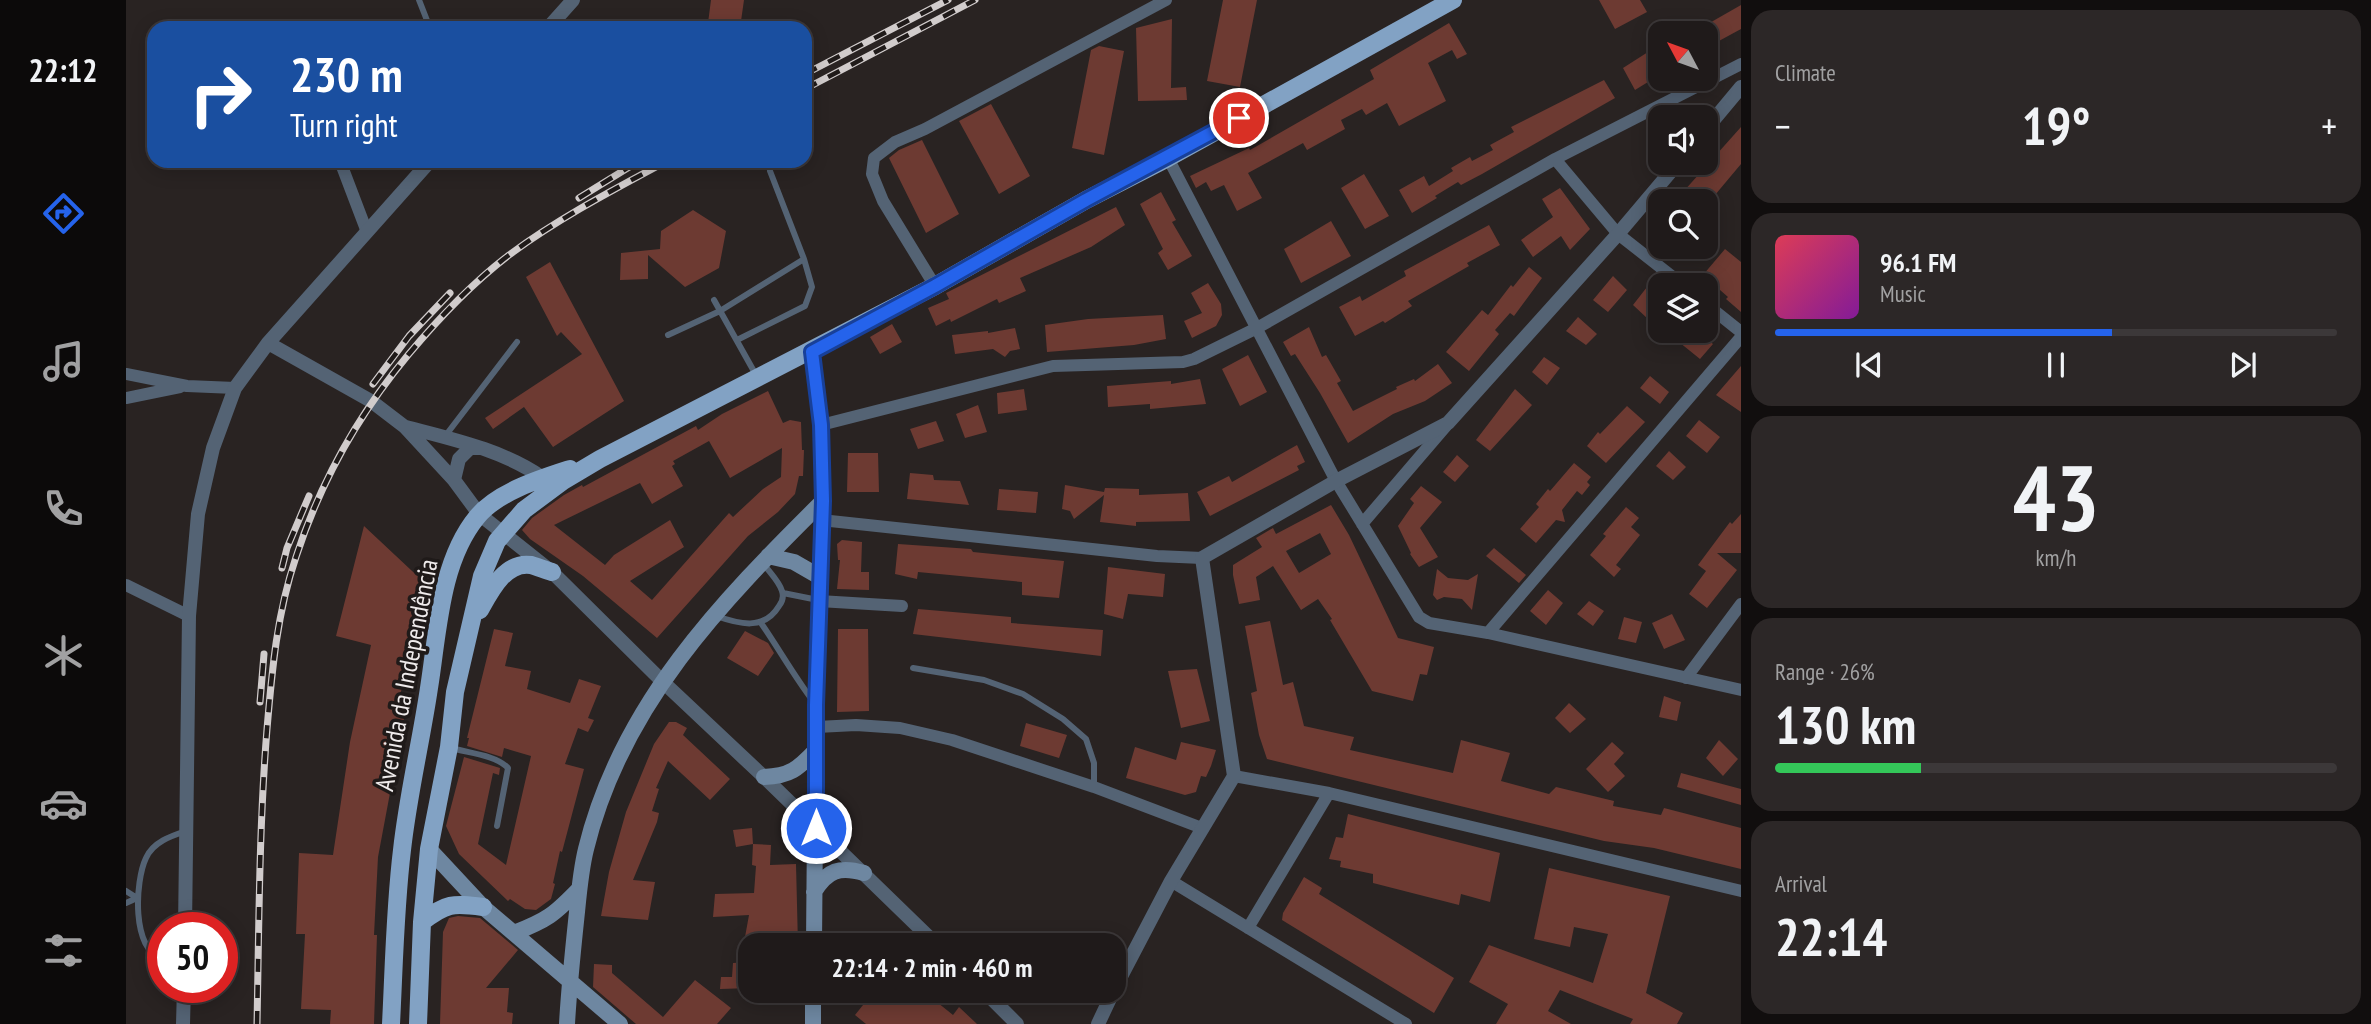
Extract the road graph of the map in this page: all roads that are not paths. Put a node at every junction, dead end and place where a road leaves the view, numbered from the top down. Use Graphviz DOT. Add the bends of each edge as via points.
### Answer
graph roads {
  1 [pos="419,0"];
  2 [pos="573,0"];
  3 [pos="1166,0"];
  4 [pos="1452,0"];
  5 [pos="427,21"];
  6 [pos="554,21"];
  7 [pos="1741,64"];
  8 [pos="1741,88"];
  9 [pos="1718,115"];
  10 [pos="1168,158"];
  11 [pos="1555,159"];
  12 [pos="343,168"];
  13 [pos="424,168"];
  14 [pos="770,172"];
  15 [pos="1668,175"];
  16 [pos="367,232"];
  17 [pos="1618,234"];
  18 [pos="804,259"];
  19 [pos="1668,273"];
  20 [pos="935,286"];
  21 [pos="714,300"];
  22 [pos="720,311"];
  23 [pos="1718,314"];
  24 [pos="1256,328"];
  25 [pos="1741,332"];
  26 [pos="668,335"];
  27 [pos="1741,337"];
  28 [pos="737,340"];
  29 [pos="517,341"];
  30 [pos="268,343"];
  31 [pos="812,352"];
  32 [pos="126,374"];
  33 [pos="758,379"];
  34 [pos="187,386"];
  35 [pos="235,388"];
  36 [pos="126,398"];
  37 [pos="1448,423"];
  38 [pos="821,425"];
  39 [pos="405,427"];
  40 [pos="445,437"];
  41 [pos="478,447"];
  42 [pos="600,459"];
  43 [pos="542,478"];
  44 [pos="454,480"];
  45 [pos="1336,481"];
  46 [pos="823,501"];
  47 [pos="480,514"];
  48 [pos="821,520"];
  49 [pos="1362,524"];
  50 [pos="503,533"];
  51 [pos="1202,558"];
  52 [pos="765,559"];
  53 [pos="552,572"];
  54 [pos="820,577"];
  55 [pos="126,585"];
  56 [pos="783,593"];
  57 [pos="819,601"];
  58 [pos="1741,604"];
  59 [pos="902,606"];
  60 [pos="713,615"];
  61 [pos="189,616"];
  62 [pos="761,623"];
  63 [pos="470,629"];
  64 [pos="1488,633"];
  65 [pos="913,668"];
  66 [pos="1686,678"];
  67 [pos="662,681"];
  68 [pos="429,690"];
  69 [pos="1741,690"];
  70 [pos="455,692"];
  71 [pos="816,705"];
  72 [pos="817,727"];
  73 [pos="449,747"];
  74 [pos="816,750"];
  75 [pos="1234,776"];
  76 [pos="764,777"];
  77 [pos="1094,787"];
  78 [pos="1329,793"];
  79 [pos="497,826"];
  80 [pos="816,828"];
  81 [pos="1202,828"];
  82 [pos="186,831"];
  83 [pos="429,849"];
  84 [pos="864,873"];
  85 [pos="1171,881"];
  86 [pos="579,890"];
  87 [pos="126,891"];
  88 [pos="1741,891"];
  89 [pos="814,892"];
  90 [pos="137,898"];
  91 [pos="126,903"];
  92 [pos="483,907"];
  93 [pos="185,912"];
  94 [pos="422,922"];
  95 [pos="1248,928"];
  96 [pos="514,933"];
  97 [pos="814,933"];
  98 [pos="925,933"];
  99 [pos="147,945"];
  100 [pos="1126,966"];
  101 [pos="569,981"];
  102 [pos="184,1003"];
  103 [pos="813,1003"];
  104 [pos="996,1003"];
  105 [pos="1108,1003"];
  106 [pos="183,1024"];
  107 [pos="391,1024"];
  108 [pos="418,1024"];
  109 [pos="567,1024"];
  110 [pos="620,1024"];
  111 [pos="813,1024"];
  112 [pos="1017,1024"];
  113 [pos="1098,1024"];
  114 [pos="1406,1024"];
  1 -- 5 [label="lane"];
  2 -- 6 [label="street"];
  3 -- 20 [label="street" via="895,142 874,158 872,174 884,201"];
  4 -- 10 [label="main road"];
  7 -- 11 [label="street"];
  8 -- 9 [label="street"];
  10 -- 20 [label="main road"];
  10 -- 24 [label="street"];
  11 -- 17 [label="street"];
  11 -- 24 [label="street"];
  12 -- 16 [label="street"];
  13 -- 16 [label="street"];
  14 -- 18 [label="lane"];
  15 -- 17 [label="street"];
  16 -- 30 [label="street"];
  17 -- 19 [label="street"];
  17 -- 37 [label="street"];
  18 -- 22 [label="lane"];
  18 -- 28 [label="lane" via="812,287 804,306"];
  20 -- 31 [label="main road"];
  21 -- 22 [label="lane"];
  22 -- 26 [label="lane"];
  22 -- 28 [label="lane"];
  23 -- 25 [label="street"];
  24 -- 38 [label="street" via="1182,362 1054,366"];
  24 -- 45 [label="street"];
  27 -- 64 [label="street"];
  28 -- 33 [label="lane"];
  29 -- 40 [label="lane"];
  30 -- 35 [label="street"];
  30 -- 39 [label="street" via="371,401"];
  31 -- 33 [label="main road"];
  31 -- 38 [label="main road"];
  32 -- 34 [label="street"];
  33 -- 42 [label="main road"];
  34 -- 35 [label="street"];
  34 -- 36 [label="street"];
  35 -- 61 [label="street" via="213,448 198,514"];
  37 -- 45 [label="street"];
  37 -- 49 [label="street"];
  38 -- 46 [label="main road"];
  39 -- 40 [label="street"];
  39 -- 44 [label="street"];
  40 -- 41 [label="street"];
  41 -- 43 [label="street"];
  41 -- 44 [label="street" via="459,459"];
  42 -- 43 [label="main road, Avenida da Independência"];
  42 -- 50 [label="main road, Avenida da Independência" via="545,493"];
  43 -- 47 [label="main road, Avenida da Independência"];
  44 -- 47 [label="street"];
  45 -- 49 [label="street"];
  45 -- 51 [label="street"];
  46 -- 48 [label="main road"];
  46 -- 52 [label="main road"];
  47 -- 50 [label="street"];
  47 -- 68 [label="main road, Avenida da Independência" via="460,544 445,590"];
  48 -- 51 [label="street"];
  48 -- 54 [label="main road"];
  49 -- 64 [label="street" via="1419,617 1429,623"];
  50 -- 53 [label="street"];
  50 -- 63 [label="main road, Avenida da Independência" via="490,554"];
  51 -- 75 [label="street"];
  52 -- 54 [label="main road" via="794,562"];
  52 -- 56 [label="lane"];
  52 -- 60 [label="main road"];
  53 -- 63 [label="main road" via="529,565 509,571 488,595"];
  53 -- 67 [label="street"];
  54 -- 57 [label="main road"];
  55 -- 61 [label="street"];
  56 -- 57 [label="lane"];
  56 -- 62 [label="lane" via="774,614"];
  57 -- 59 [label="street"];
  57 -- 71 [label="main road"];
  58 -- 66 [label="street"];
  60 -- 62 [label="lane"];
  60 -- 67 [label="main road"];
  61 -- 82 [label="street"];
  62 -- 71 [label="lane"];
  63 -- 70 [label="main road, Avenida da Independência"];
  64 -- 66 [label="street"];
  65 -- 77 [label="lane" via="984,680 1023,694 1063,719 1086,739 1094,763"];
  66 -- 69 [label="street"];
  67 -- 76 [label="street"];
  67 -- 86 [label="main road" via="604,788"];
  68 -- 70 [label="main road"];
  68 -- 107 [label="main road, Avenida da Independência" via="401,852"];
  70 -- 73 [label="main road, Avenida da Independência"];
  71 -- 72 [label="main road"];
  72 -- 74 [label="main road"];
  72 -- 77 [label="street" via="900,729 953,740"];
  73 -- 79 [label="lane" via="508,768"];
  73 -- 83 [label="main road, Avenida da Independência"];
  74 -- 76 [label="main road" via="794,771"];
  74 -- 80 [label="main road"];
  75 -- 78 [label="street"];
  75 -- 81 [label="street"];
  76 -- 80 [label="street"];
  77 -- 81 [label="street"];
  78 -- 88 [label="street"];
  78 -- 95 [label="street"];
  80 -- 84 [label="street"];
  80 -- 89 [label="main road"];
  81 -- 85 [label="street"];
  82 -- 90 [label="lane" via="163,839 146,857"];
  82 -- 93 [label="street"];
  83 -- 92 [label="main road"];
  83 -- 94 [label="main road, Avenida da Independência"];
  84 -- 89 [label="main road" via="843,868 822,879"];
  84 -- 98 [label="street"];
  85 -- 95 [label="street"];
  85 -- 100 [label="street"];
  86 -- 96 [label="main road" via="552,916"];
  86 -- 101 [label="main road"];
  87 -- 90 [label="lane"];
  89 -- 97 [label="main road"];
  90 -- 91 [label="lane"];
  90 -- 99 [label="lane" via="142,939"];
  92 -- 94 [label="main road" via="443,906"];
  92 -- 96 [label="main road"];
  94 -- 108 [label="main road, Avenida da Independência"];
  95 -- 114 [label="street"];
  96 -- 101 [label="main road"];
  101 -- 109 [label="main road"];
  101 -- 110 [label="main road"];
  102 -- 106 [label="street"];
  103 -- 111 [label="main road"];
  104 -- 112 [label="street"];
  105 -- 113 [label="street"];
}
